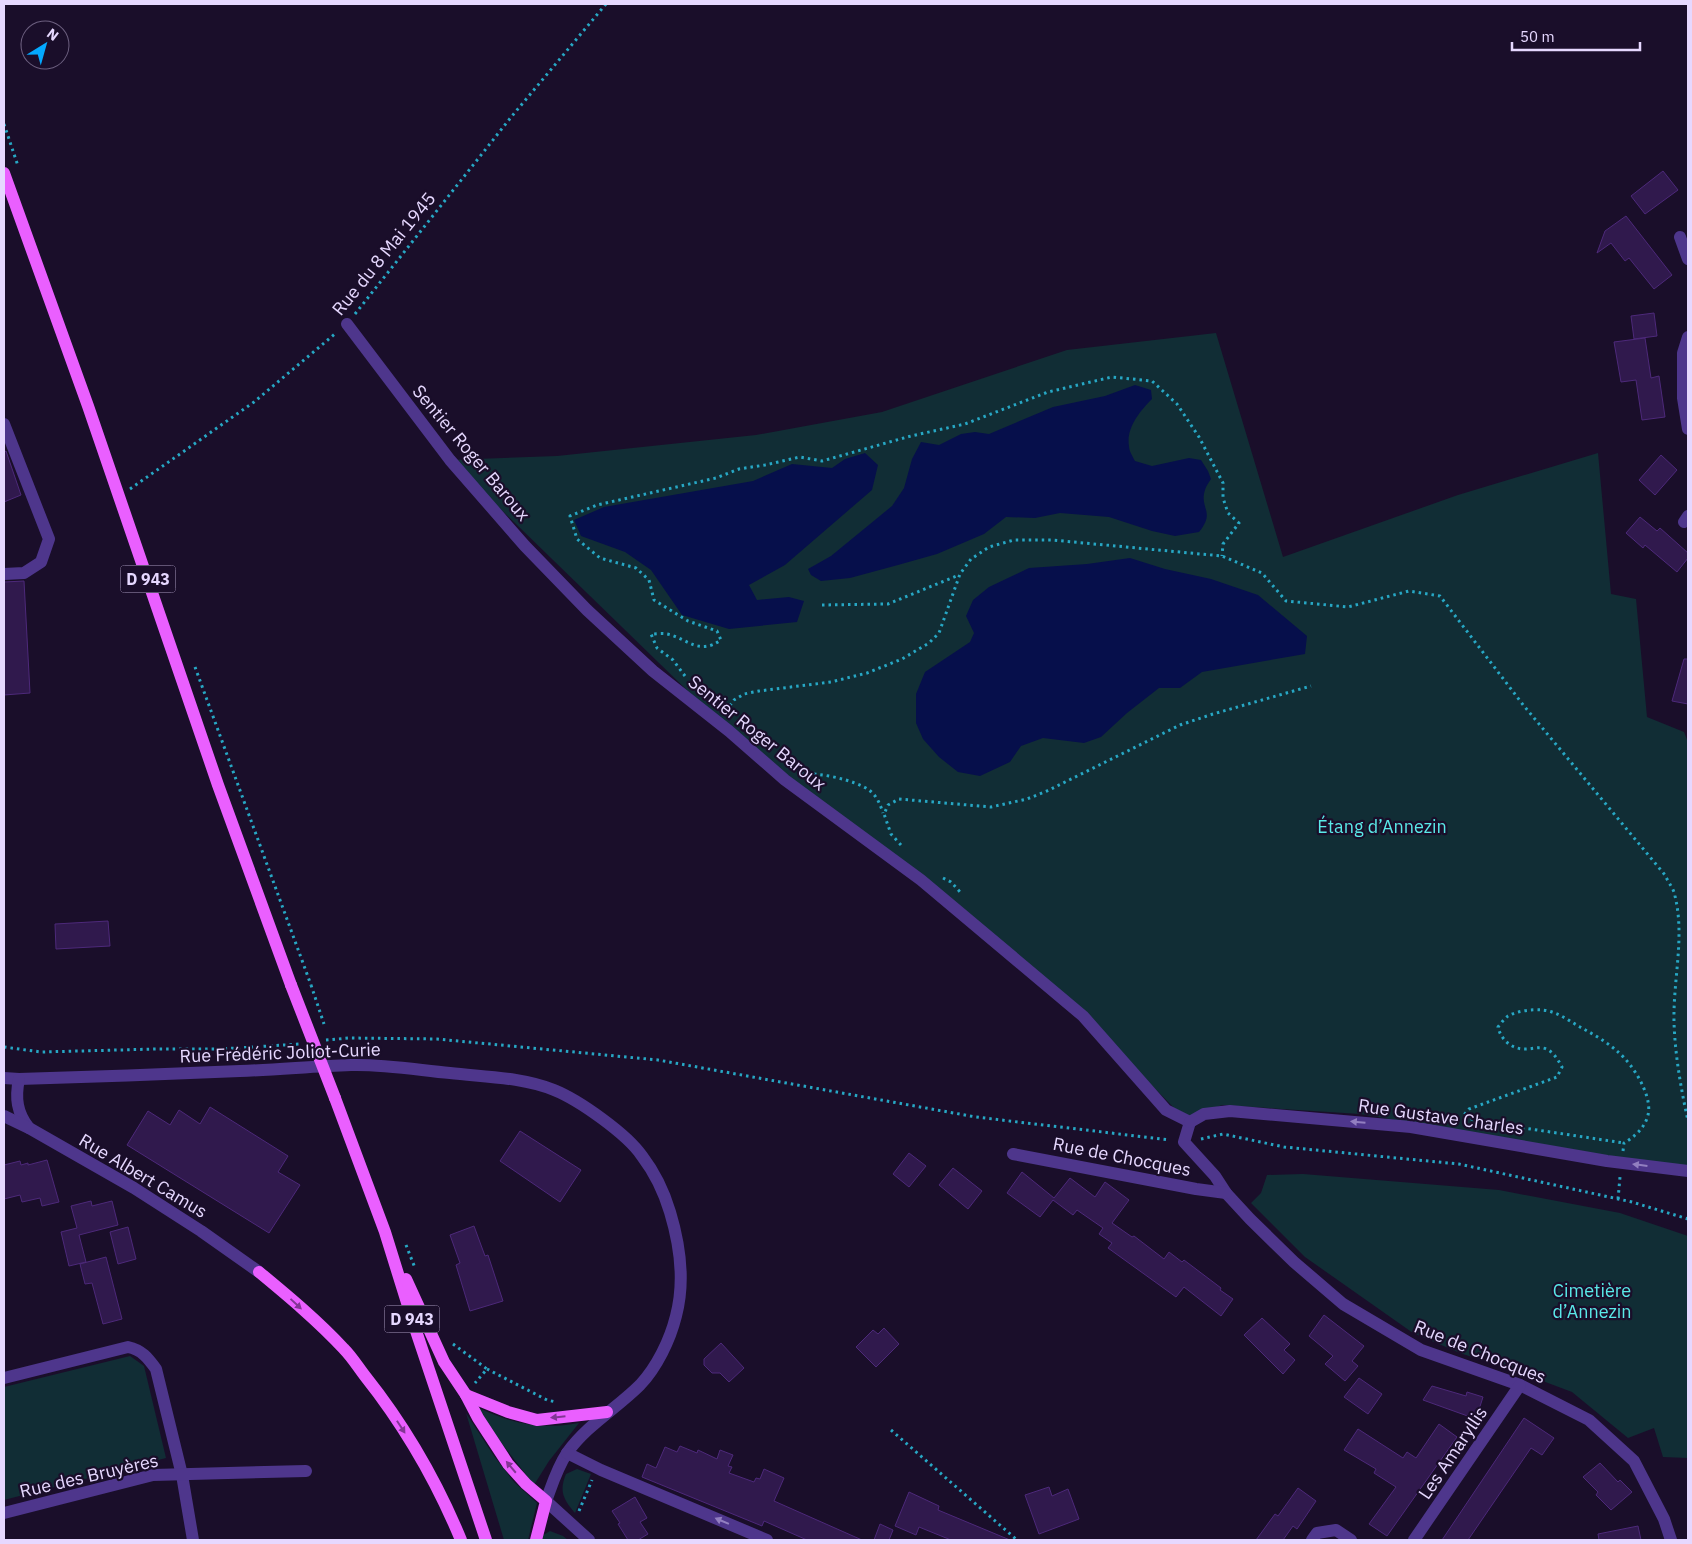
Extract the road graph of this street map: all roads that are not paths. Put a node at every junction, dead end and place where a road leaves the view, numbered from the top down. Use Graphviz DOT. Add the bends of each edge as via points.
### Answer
graph roads {
  1 [pos="4,173"];
  2 [pos="1680,237"];
  3 [pos="1688,259"];
  4 [pos="347,324"];
  5 [pos="1688,337"];
  6 [pos="4,424"];
  7 [pos="1688,429"];
  8 [pos="4,574"];
  9 [pos="4,1078"];
  10 [pos="19,1079"];
  11 [pos="4,1116"];
  12 [pos="1190,1122"];
  13 [pos="30,1128"];
  14 [pos="1013,1154"];
  15 [pos="1688,1171"];
  16 [pos="1226,1193"];
  17 [pos="385,1232"];
  18 [pos="259,1272"];
  19 [pos="4,1378"];
  20 [pos="1520,1385"];
  21 [pos="466,1395"];
  22 [pos="607,1412"];
  23 [pos="567,1453"];
  24 [pos="306,1471"];
  25 [pos="182,1475"];
  26 [pos="546,1502"];
  27 [pos="4,1513"];
  28 [pos="193,1540"];
  29 [pos="461,1540"];
  30 [pos="486,1540"];
  31 [pos="536,1540"];
  32 [pos="589,1540"];
  33 [pos="767,1540"];
  34 [pos="1312,1540"];
  35 [pos="1352,1540"];
  36 [pos="1414,1540"];
  37 [pos="1671,1540"];
  1 -- 17 [label="main road, D 943, bridge" via="218,785"];
  2 -- 3 [label="street"];
  4 -- 12 [label="street, Sentier Roger Baroux" via="450,460 587,610 668,684 785,780 921,880 1084,1016 1166,1110"];
  5 -- 7 [label="street" via="1683,352 1683,398"];
  6 -- 8 [label="street" via="49,538 41,562 24,573"];
  9 -- 10 [label="street, Rue Frédéric Joliot-Curie"];
  10 -- 13 [label="street" via="17,1103 21,1117"];
  10 -- 22 [label="street, Rue Frédéric Joliot-Curie" via="359,1065 527,1083 553,1090 575,1101 618,1132 641,1154 663,1189 680,1255 677,1314 665,1349 641,1384"];
  11 -- 13 [label="street, Rue Albert Camus"];
  15 -- 12 [label="street, Rue Gustave Charles, one-way" via="1621,1163 1411,1127 1230,1111 1204,1114"];
  12 -- 16 [label="street, Rue de Chocques" via="1184,1142"];
  13 -- 18 [label="street, Rue Albert Camus" via="165,1208"];
  14 -- 16 [label="street, Rue de Chocques"];
  16 -- 20 [label="street, Rue de Chocques" via="1294,1262 1343,1304 1421,1350"];
  17 -- 21 [label="main road" via="444,1362"];
  17 -- 30 [label="main road, D 943"];
  18 -- 29 [label="main road, one-way" via="345,1350 381,1396 412,1443"];
  19 -- 25 [label="street, Rue des Bruyères" via="128,1348 136,1349 156,1369"];
  20 -- 36 [label="street, Les Amaryllis"];
  20 -- 37 [label="street, Rue de Chocques" via="1589,1420 1634,1461 1664,1519"];
  22 -- 21 [label="main road, one-way" via="537,1420"];
  26 -- 21 [label="main road, one-way" via="508,1464"];
  22 -- 23 [label="street, Rue Frédéric Joliot-Curie"];
  23 -- 26 [label="street, Rue Frédéric Joliot-Curie"];
  33 -- 23 [label="street, one-way" via="597,1469"];
  24 -- 25 [label="street, Rue des Bruyères"];
  25 -- 27 [label="street, Rue des Bruyères" via="153,1475"];
  25 -- 28 [label="street"];
  26 -- 31 [label="main road"];
  26 -- 32 [label="street"];
  34 -- 35 [label="street" via="1317,1533 1336,1530"];
}
